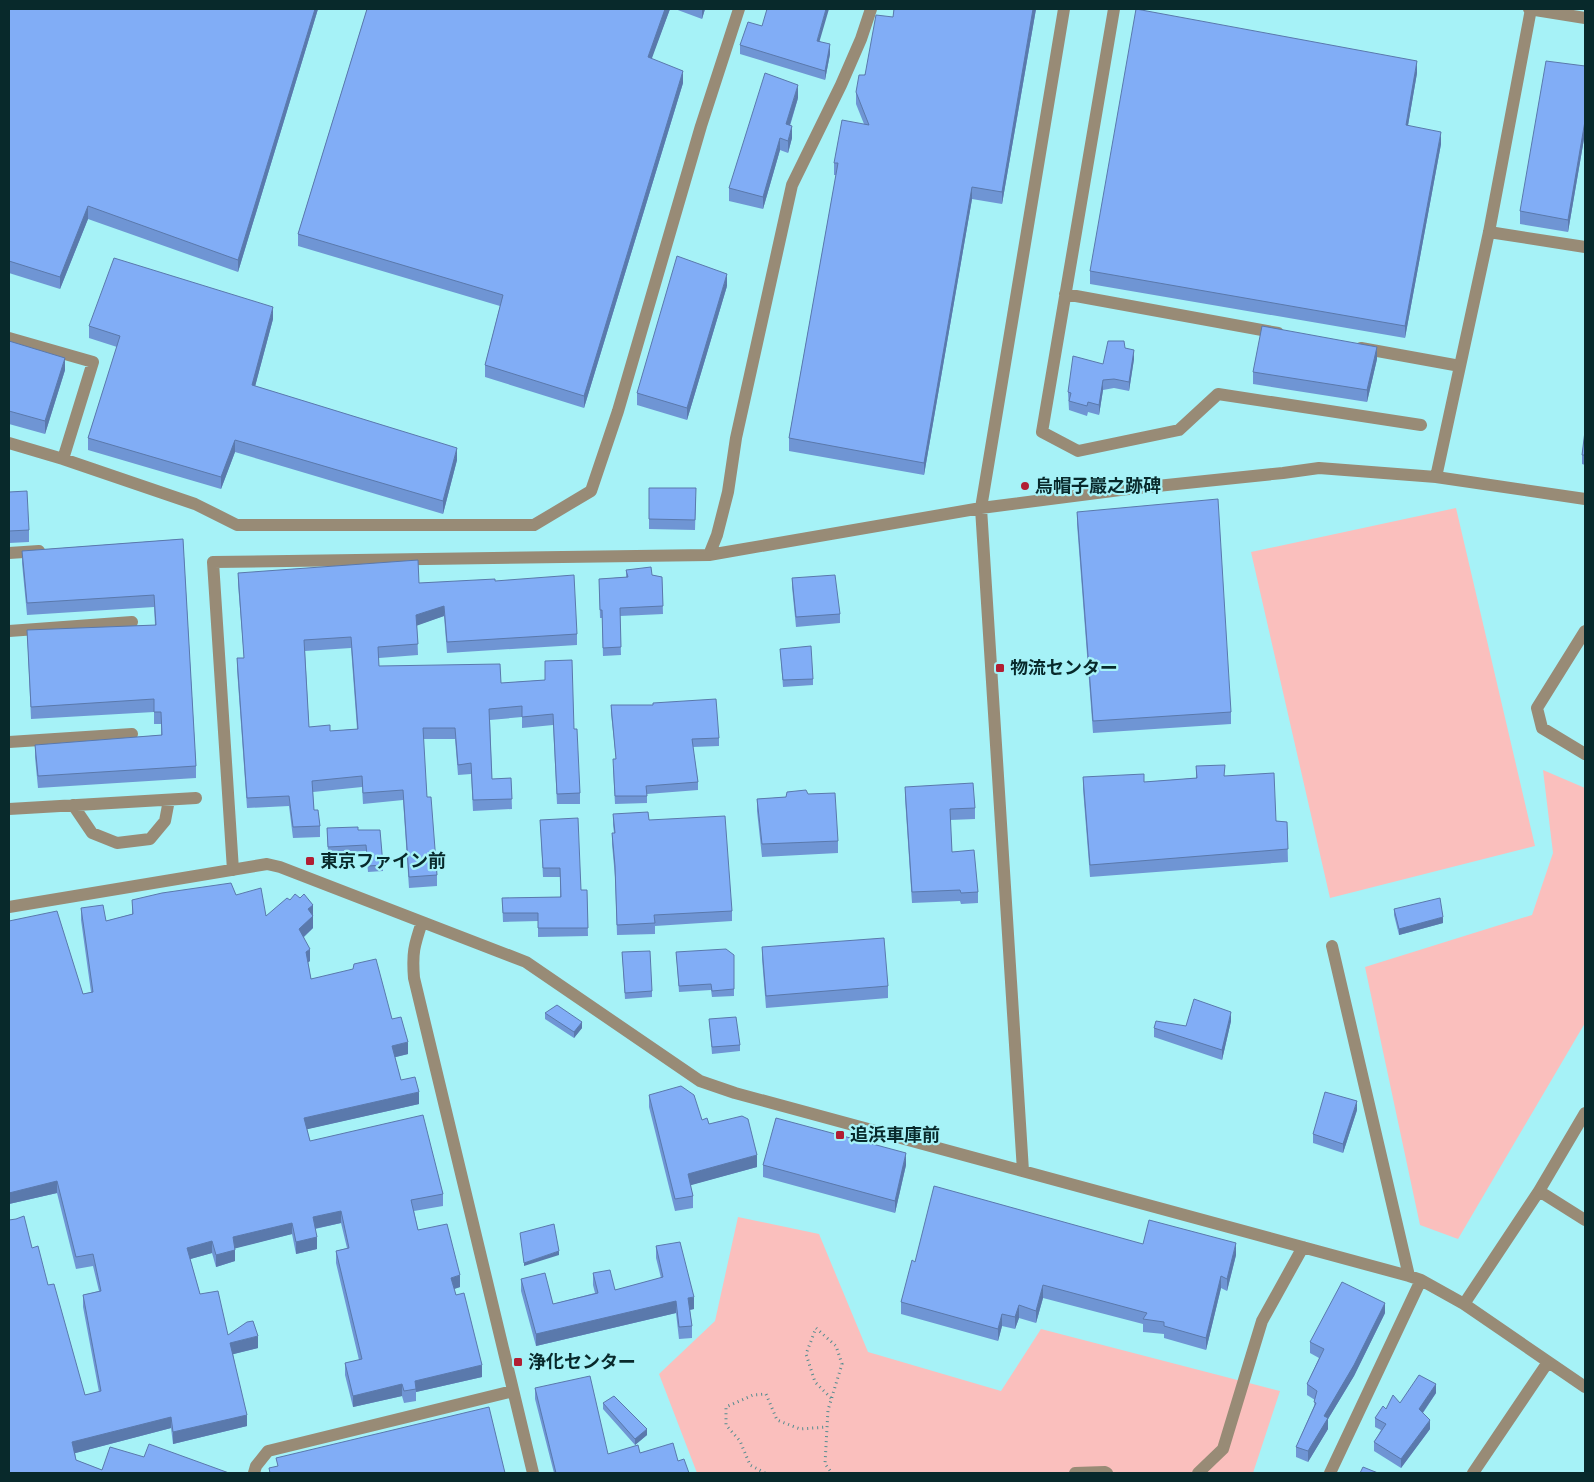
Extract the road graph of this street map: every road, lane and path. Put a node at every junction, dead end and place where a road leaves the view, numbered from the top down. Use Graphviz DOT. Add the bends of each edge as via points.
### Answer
graph roads {
  1 [pos="739,9"];
  2 [pos="872,9"];
  3 [pos="1064,9"];
  4 [pos="1114,9"];
  5 [pos="1530,9"];
  6 [pos="1552,11"];
  7 [pos="1585,18"];
  8 [pos="1489,232"];
  9 [pos="1585,243"];
  10 [pos="1066,294"];
  11 [pos="1287,334"];
  12 [pos="9,338"];
  13 [pos="1344,345"];
  14 [pos="1460,366"];
  15 [pos="1421,425"];
  16 [pos="9,443"];
  17 [pos="63,459"];
  18 [pos="1436,477"];
  19 [pos="1585,499"];
  20 [pos="981,508"];
  21 [pos="53,550"];
  22 [pos="9,554"];
  23 [pos="709,555"];
  24 [pos="132,622"];
  25 [pos="9,631"];
  26 [pos="1585,631"];
  27 [pos="132,734"];
  28 [pos="9,742"];
  29 [pos="1585,754"];
  30 [pos="196,798"];
  31 [pos="168,800"];
  32 [pos="73,805"];
  33 [pos="9,809"];
  34 [pos="233,870"];
  35 [pos="9,907"];
  36 [pos="422,922"];
  37 [pos="1332,946"];
  38 [pos="1585,1113"];
  39 [pos="1023,1171"];
  40 [pos="1539,1191"];
  41 [pos="1585,1220"];
  42 [pos="1303,1246"];
  43 [pos="1415,1278"];
  44 [pos="1464,1304"];
  45 [pos="1548,1362"];
  46 [pos="1585,1387"];
  47 [pos="513,1391"];
  48 [pos="832,1398"];
  49 [pos="827,1427"];
  50 [pos="254,1473"];
  51 [pos="533,1473"];
  52 [pos="765,1473"];
  53 [pos="832,1473"];
  54 [pos="1075,1473"];
  55 [pos="1107,1473"];
  56 [pos="1198,1473"];
  57 [pos="1330,1473"];
  58 [pos="1473,1473"];
  1 -- 17 [label="street" via="618,412 591,491 534,525 237,525 195,504"];
  2 -- 23 [label="street" via="841,86 792,185 736,438 728,492"];
  3 -- 20 [label="street"];
  4 -- 10 [label="street"];
  5 -- 6 [label="street"];
  5 -- 8 [label="street"];
  6 -- 7 [label="street"];
  8 -- 9 [label="street"];
  8 -- 14 [label="street"];
  10 -- 11 [label="street"];
  10 -- 15 [label="street" via="1042,432 1078,452 1180,430 1218,394"];
  12 -- 17 [label="street" via="92,362"];
  13 -- 14 [label="street"];
  14 -- 18 [label="street"];
  16 -- 17 [label="street"];
  18 -- 19 [label="street"];
  18 -- 20 [label="street" via="1319,468"];
  20 -- 23 [label="street"];
  20 -- 39 [label="street"];
  21 -- 22 [label="street"];
  23 -- 34 [label="street" via="213,562"];
  24 -- 25 [label="street"];
  26 -- 29 [label="street" via="1537,708 1542,728"];
  27 -- 28 [label="street"];
  30 -- 31 [label="street"];
  31 -- 32 [label="street"];
  31 -- 32 [label="street" via="165,821 150,839 118,843 92,833"];
  32 -- 33 [label="street"];
  34 -- 35 [label="street"];
  34 -- 36 [label="street" via="267,864 280,867"];
  36 -- 39 [label="street" via="526,962 700,1081"];
  36 -- 47 [label="street" via="412,958 420,1010"];
  37 -- 43 [label="street"];
  38 -- 40 [label="street"];
  39 -- 42 [label="street"];
  40 -- 41 [label="street"];
  40 -- 44 [label="street"];
  42 -- 43 [label="street"];
  42 -- 56 [label="street" via="1262,1321 1223,1449"];
  43 -- 44 [label="street"];
  43 -- 57 [label="street"];
  44 -- 45 [label="street"];
  45 -- 46 [label="street"];
  45 -- 58 [label="street"];
  47 -- 50 [label="street" via="268,1451 260,1458"];
  47 -- 51 [label="street"];
  48 -- 48 [label="path" via="842,1364 836,1346 816,1328 806,1354 815,1382"];
  48 -- 49 [label="path"];
  49 -- 52 [label="path" via="800,1429 777,1420 766,1394 753,1395 726,1407 726,1425 740,1441 750,1465"];
  49 -- 53 [label="path" via="825,1464"];
  54 -- 55 [label="street"];
}
